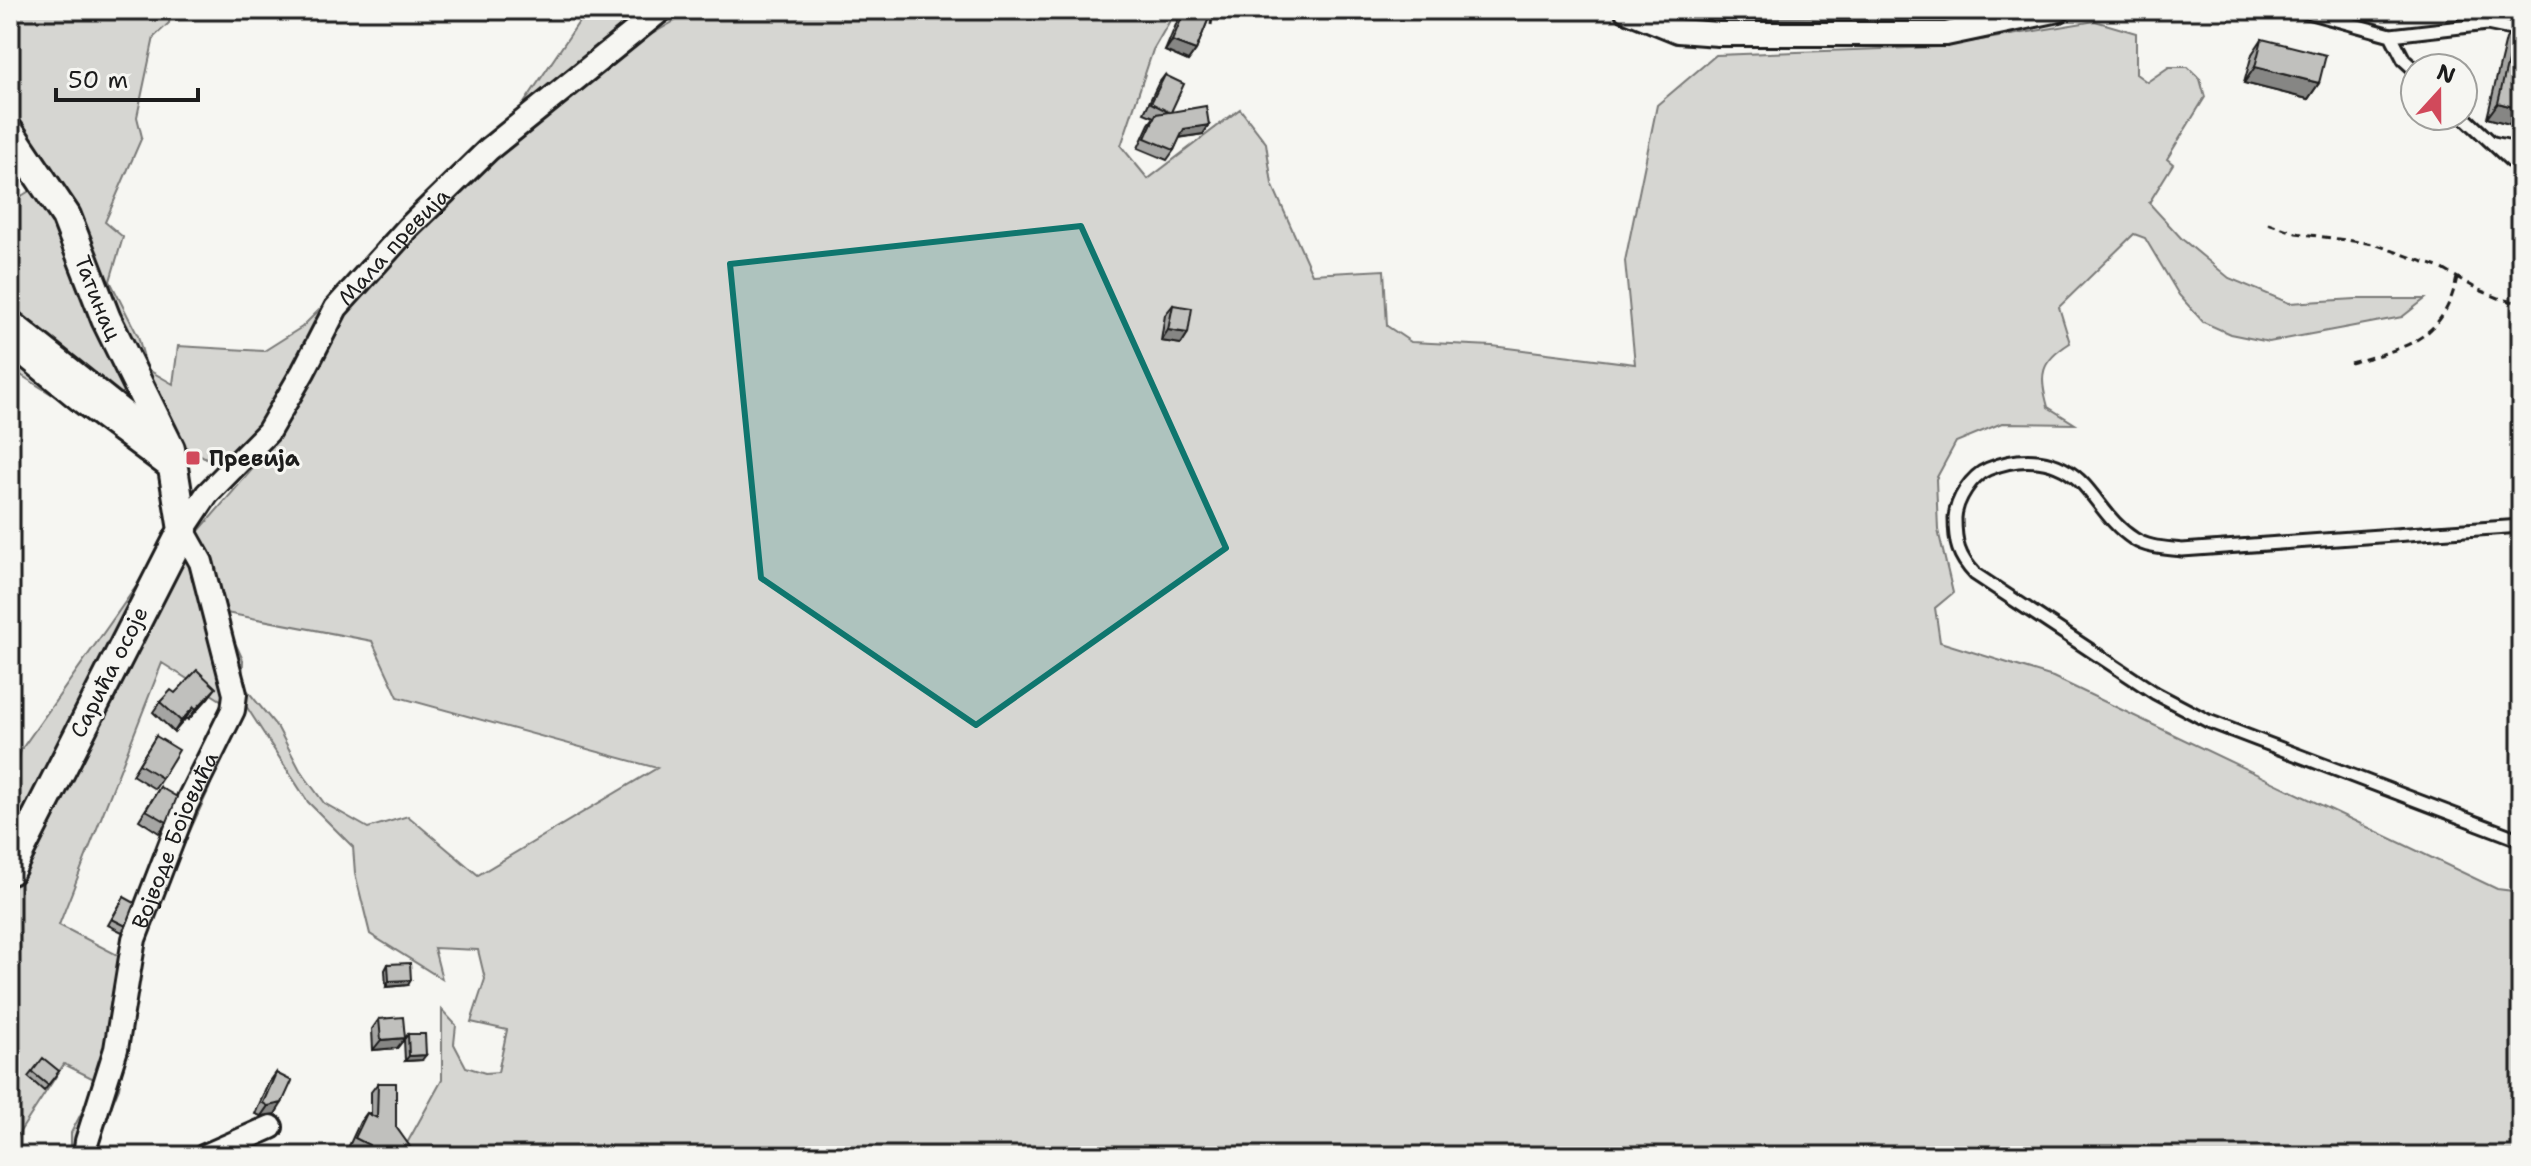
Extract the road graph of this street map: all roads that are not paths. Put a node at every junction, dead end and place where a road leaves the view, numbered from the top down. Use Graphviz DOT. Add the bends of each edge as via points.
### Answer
graph roads {
  1 [pos="661,10"];
  2 [pos="1626,10"];
  3 [pos="2059,10"];
  4 [pos="2300,10"];
  5 [pos="2521,31"];
  6 [pos="2391,35"];
  7 [pos="2400,52"];
  8 [pos="2479,130"];
  9 [pos="10,133"];
  10 [pos="2493,143"];
  11 [pos="2521,149"];
  12 [pos="2521,170"];
  13 [pos="10,321"];
  14 [pos="10,343"];
  15 [pos="171,459"];
  16 [pos="2521,526"];
  17 [pos="183,530"];
  18 [pos="2521,840"];
  19 [pos="10,870"];
  20 [pos="271,1127"];
  21 [pos="85,1156"];
  22 [pos="205,1156"];
  1 -- 17 [label="street, Мала превија" via="489,149 408,228 336,308 268,432 207,494"];
  2 -- 3 [label="street" via="1678,31 1718,34 1946,34"];
  4 -- 6 [label="lane"];
  5 -- 6 [label="lane" via="2487,24"];
  6 -- 7 [label="lane"];
  8 -- 10 [label="lane"];
  9 -- 15 [label="street, Татинац" via="66,216 106,319"];
  10 -- 11 [label="lane"];
  10 -- 12 [label="lane"];
  13 -- 15 [label="street"];
  14 -- 15 [label="street" via="81,401"];
  15 -- 17 [label="street"];
  16 -- 18 [label="lane" via="2182,550 2144,545 2109,518 2063,468 2041,460 2008,461 1980,473 1963,493 1955,514 1961,558 1975,574 2155,693 2208,721"];
  17 -- 19 [label="street, Сарића осоје"];
  17 -- 21 [label="street, Војводе Бојовића" via="201,562 235,694 233,710 185,807 134,939 116,1049"];
  20 -- 22 [label="street"];
}
